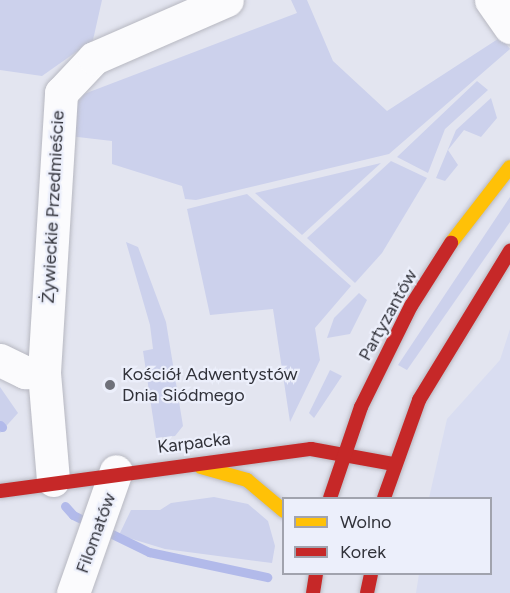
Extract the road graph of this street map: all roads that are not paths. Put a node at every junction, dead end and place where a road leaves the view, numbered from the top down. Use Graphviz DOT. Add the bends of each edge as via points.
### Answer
graph roads {
  1 [pos="227,0"];
  2 [pos="491,0"];
  3 [pos="510,27"];
  4 [pos="510,167"];
  5 [pos="510,251"];
  6 [pos="0,360"];
  7 [pos="44,372"];
  8 [pos="343,452"];
  9 [pos="182,462"];
  10 [pos="393,465"];
  11 [pos="116,471"];
  12 [pos="53,480"];
  13 [pos="0,491"];
  14 [pos="330,497"];
  15 [pos="384,497"];
  16 [pos="282,509"];
  17 [pos="303,575"];
  18 [pos="316,575"];
  19 [pos="371,575"];
  20 [pos="73,593"];
  21 [pos="306,593"];
  22 [pos="313,593"];
  23 [pos="367,593"];
  1 -- 7 [label="street, Żywieckie Przedmieście" via="94,58 61,93"];
  2 -- 3 [label="street"];
  4 -- 8 [label="main road, Partyzantów" via="463,224 411,306"];
  5 -- 10 [label="main road" via="445,351"];
  6 -- 7 [label="street" via="25,372"];
  7 -- 12 [label="street, Żywieckie Przedmieście"];
  8 -- 9 [label="main road, Karpacka" via="311,449"];
  8 -- 10 [label="main road, Karpacka"];
  8 -- 14 [label="main road, Partyzantów"];
  9 -- 11 [label="main road, Karpacka"];
  9 -- 16 [label="main road" via="247,480"];
  10 -- 15 [label="main road"];
  11 -- 12 [label="main road, Karpacka"];
  11 -- 20 [label="street, Filomatów" via="107,510"];
  12 -- 13 [label="main road, Karpacka"];
  17 -- 21 [label="main road"];
  18 -- 22 [label="main road"];
  19 -- 23 [label="main road"];
}
